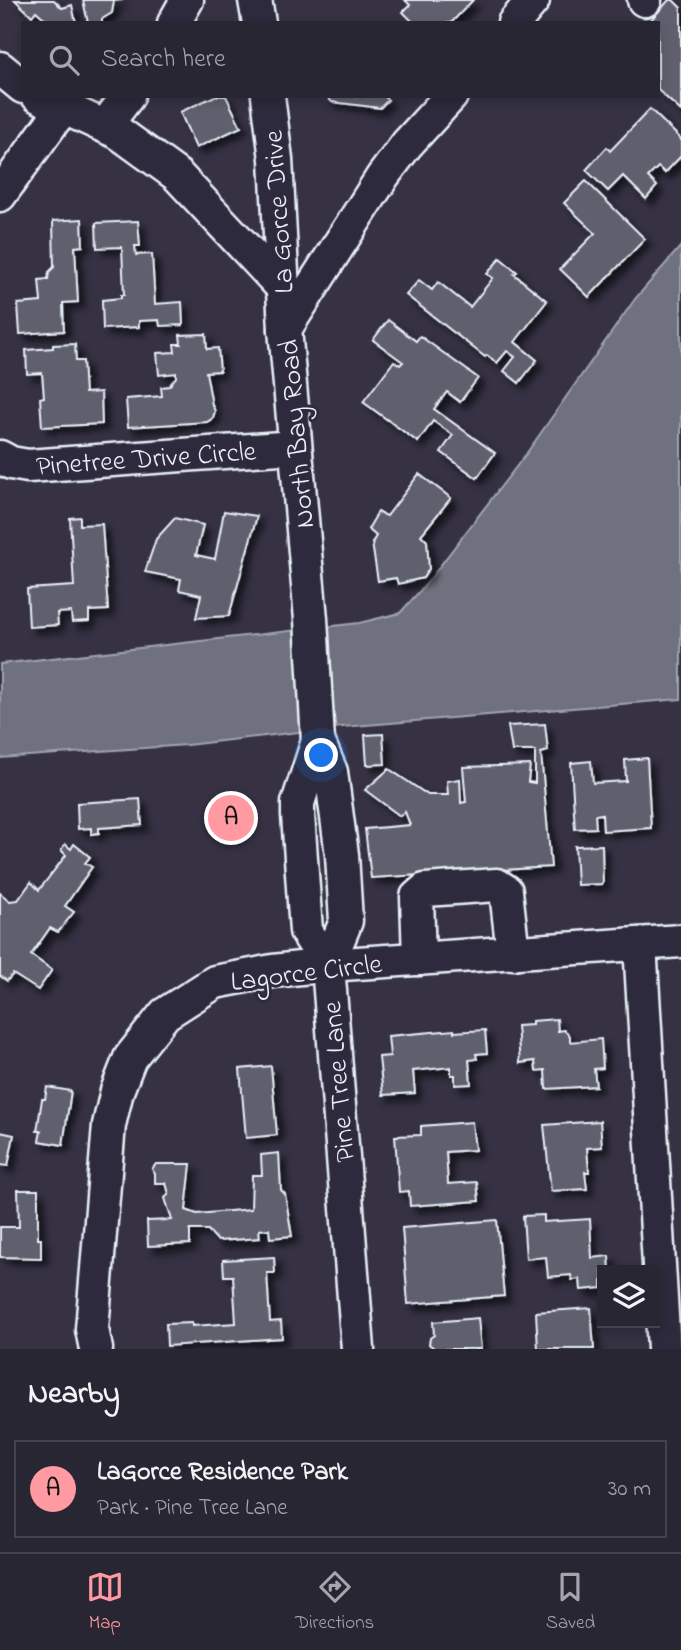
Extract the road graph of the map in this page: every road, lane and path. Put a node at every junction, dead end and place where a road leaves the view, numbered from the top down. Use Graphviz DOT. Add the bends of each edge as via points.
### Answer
graph roads {
  1 [pos="187,0"];
  2 [pos="255,0"];
  3 [pos="533,0"];
  4 [pos="175,21"];
  5 [pos="259,21"];
  6 [pos="516,21"];
  7 [pos="0,68"];
  8 [pos="21,85"];
  9 [pos="126,98"];
  10 [pos="268,98"];
  11 [pos="449,98"];
  12 [pos="50,103"];
  13 [pos="105,126"];
  14 [pos="0,195"];
  15 [pos="283,288"];
  16 [pos="285,328"];
  17 [pos="295,447"];
  18 [pos="0,457"];
  19 [pos="318,741"];
  20 [pos="342,855"];
  21 [pos="301,859"];
  22 [pos="681,942"];
  23 [pos="640,944"];
  24 [pos="513,953"];
  25 [pos="419,959"];
  26 [pos="328,965"];
  27 [pos="96,1349"];
  28 [pos="358,1349"];
  29 [pos="664,1349"];
  1 -- 4 [label="street"];
  2 -- 5 [label="street"];
  3 -- 6 [label="street"];
  7 -- 8 [label="street"];
  9 -- 13 [label="street"];
  10 -- 15 [label="street, La Gorce Drive"];
  11 -- 16 [label="street, North Bay Road" via="383,176"];
  12 -- 13 [label="street"];
  12 -- 14 [label="street"];
  13 -- 15 [label="street" via="177,175"];
  15 -- 16 [label="street, La Gorce Drive"];
  16 -- 17 [label="street, North Bay Road"];
  17 -- 18 [label="street, Pinetree Drive Circle" via="28,466"];
  17 -- 19 [label="street, North Bay Road"];
  19 -- 20 [label="street" via="331,772"];
  19 -- 21 [label="street, Pine Tree Lane" via="298,803"];
  20 -- 21 [label="street"];
  20 -- 26 [label="street" via="346,921"];
  21 -- 26 [label="street, Pine Tree Lane" via="306,931"];
  22 -- 23 [label="street, Lagorce Circle"];
  23 -- 24 [label="street, Lagorce Circle"];
  23 -- 29 [label="street"];
  24 -- 25 [label="street, Lagorce Circle"];
  24 -- 25 [label="street" via="506,891 497,885 425,890 417,897"];
  25 -- 26 [label="street, Lagorce Circle"];
  26 -- 27 [label="street, Lagorce Circle" via="215,982 165,1014 130,1058 109,1125 92,1329"];
  26 -- 28 [label="street, Pine Tree Lane"];
}
